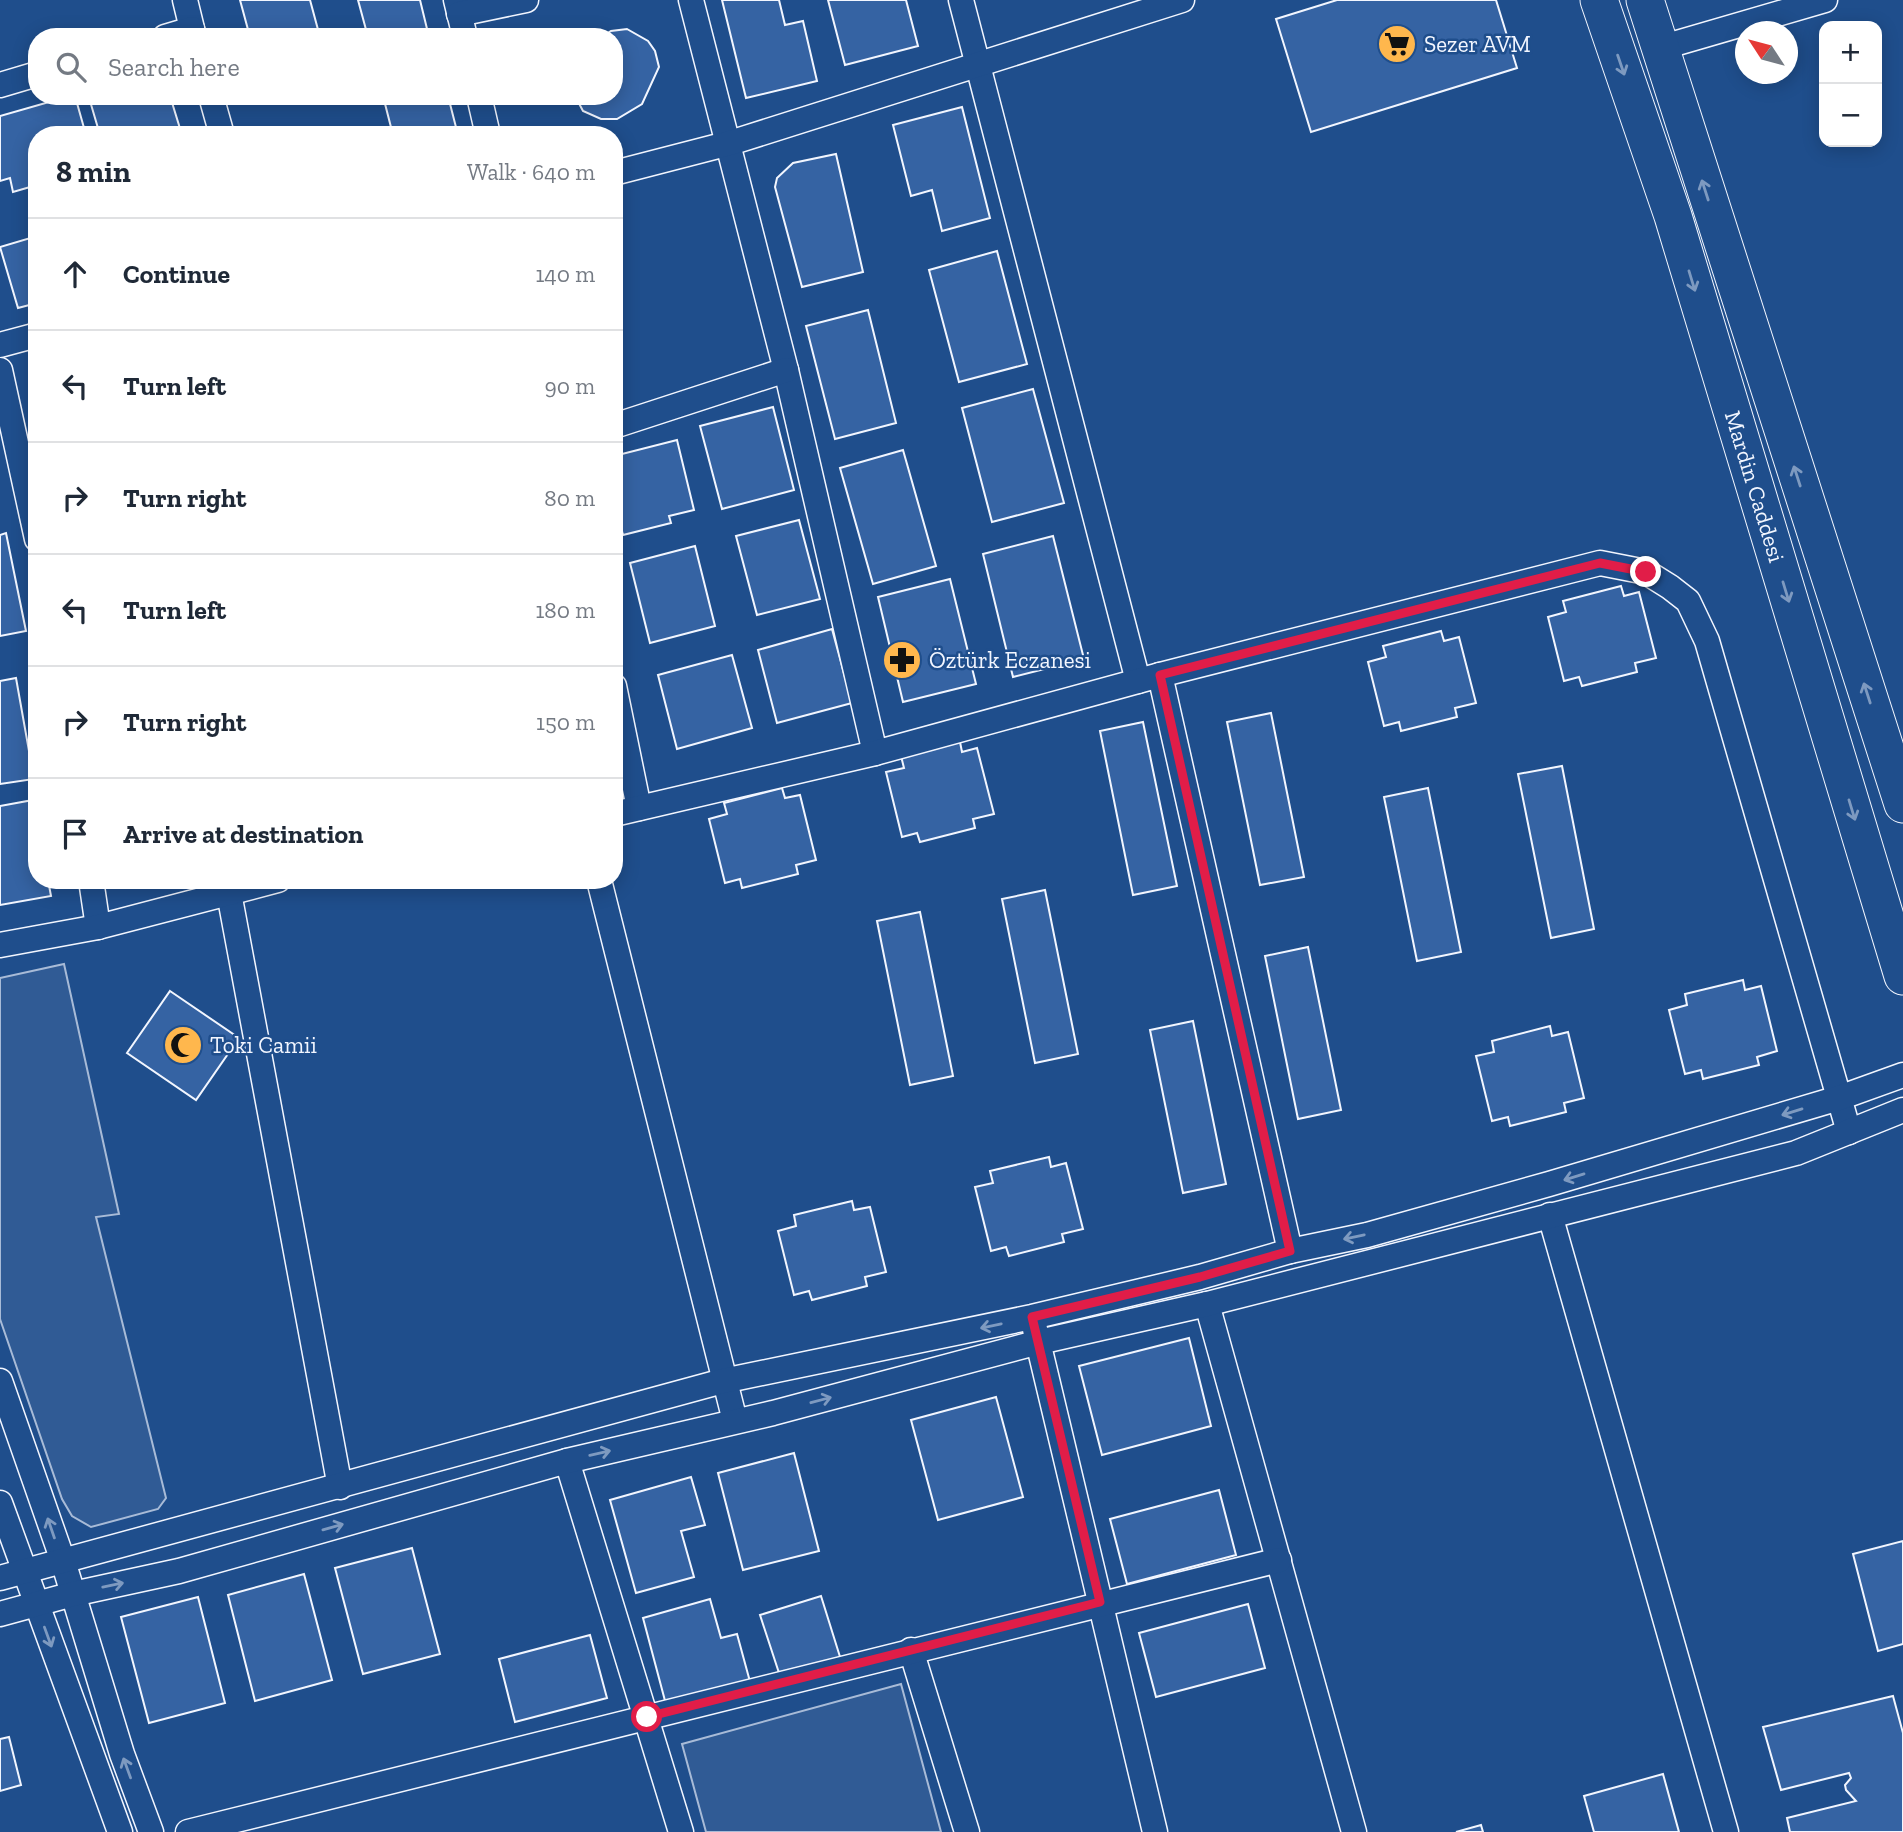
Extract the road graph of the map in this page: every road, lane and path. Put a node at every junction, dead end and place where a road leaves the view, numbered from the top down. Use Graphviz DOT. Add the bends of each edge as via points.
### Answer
graph roads {
  1 [pos="185,0"];
  2 [pos="526,0"];
  3 [pos="691,0"];
  4 [pos="961,0"];
  5 [pos="1182,0"];
  6 [pos="1599,0"];
  7 [pos="1645,0"];
  8 [pos="1825,0"];
  9 [pos="460,17"];
  10 [pos="192,28"];
  11 [pos="1660,48"];
  12 [pos="978,64"];
  13 [pos="28,77"];
  14 [pos="0,85"];
  15 [pos="214,105"];
  16 [pos="481,105"];
  17 [pos="219,126"];
  18 [pos="486,126"];
  19 [pos="730,143"];
  20 [pos="623,171"];
  21 [pos="28,337"];
  22 [pos="0,345"];
  23 [pos="0,370"];
  24 [pos="786,370"];
  25 [pos="623,423"];
  26 [pos="28,498"];
  27 [pos="1149,678"];
  28 [pos="623,730"];
  29 [pos="1892,734"];
  30 [pos="875,753"];
  31 [pos="1903,804"];
  32 [pos="639,808"];
  33 [pos="623,812"];
  34 [pos="92,889"];
  35 [pos="244,889"];
  36 [pos="601,889"];
  37 [pos="229,893"];
  38 [pos="98,927"];
  39 [pos="0,945"];
  40 [pos="1903,976"];
  41 [pos="1903,1075"];
  42 [pos="1839,1098"];
  43 [pos="1903,1110"];
  44 [pos="1849,1132"];
  45 [pos="1550,1215"];
  46 [pos="1290,1251"];
  47 [pos="1207,1304"];
  48 [pos="1032,1317"];
  49 [pos="1039,1342"];
  50 [pos="0,1381"];
  51 [pos="723,1381"];
  52 [pos="736,1421"];
  53 [pos="567,1461"];
  54 [pos="340,1487"];
  55 [pos="0,1503"];
  56 [pos="63,1560"];
  57 [pos="1279,1560"];
  58 [pos="12,1575"];
  59 [pos="73,1594"];
  60 [pos="1100,1602"];
  61 [pos="36,1605"];
  62 [pos="0,1614"];
  63 [pos="911,1650"];
  64 [pos="647,1717"];
  65 [pos="1149,1831"];
  66 [pos="120,1832"];
  67 [pos="150,1832"];
  68 [pos="188,1832"];
  69 [pos="681,1832"];
  70 [pos="967,1832"];
  71 [pos="1354,1832"];
  72 [pos="1726,1832"];
  1 -- 10 [label="street"];
  2 -- 9 [label="street"];
  3 -- 19 [label="street"];
  4 -- 12 [label="street"];
  5 -- 12 [label="street"];
  6 -- 40 [label="highway, Mardin Caddesi, one-way" via="1673,216"];
  7 -- 11 [label="highway, Mardin Caddesi"];
  8 -- 11 [label="street"];
  29 -- 11 [label="highway, Mardin Caddesi, one-way"];
  12 -- 19 [label="street"];
  12 -- 27 [label="street"];
  13 -- 14 [label="street"];
  15 -- 17 [label="street"];
  16 -- 18 [label="street"];
  19 -- 20 [label="street"];
  19 -- 24 [label="street"];
  21 -- 22 [label="street"];
  23 -- 26 [label="street"];
  24 -- 25 [label="street"];
  24 -- 30 [label="street"];
  27 -- 30 [label="street"];
  27 -- 42 [label="street" via="1600,563 1646,572 1688,601 1707,641"];
  27 -- 46 [label="street"];
  28 -- 32 [label="street"];
  29 -- 31 [label="highway, Mardin Caddesi"];
  30 -- 32 [label="street"];
  32 -- 33 [label="street"];
  34 -- 38 [label="street"];
  35 -- 37 [label="street"];
  36 -- 51 [label="street"];
  37 -- 38 [label="street"];
  37 -- 54 [label="street"];
  38 -- 39 [label="street"];
  41 -- 42 [label="street"];
  42 -- 44 [label="street"];
  42 -- 46 [label="street, one-way" via="1536,1188 1367,1235"];
  43 -- 44 [label="street"];
  44 -- 45 [label="street" via="1796,1153"];
  45 -- 47 [label="street"];
  45 -- 72 [label="street"];
  46 -- 48 [label="street"];
  47 -- 49 [label="street"];
  47 -- 57 [label="street"];
  48 -- 49 [label="street"];
  48 -- 51 [label="street, one-way"];
  52 -- 49 [label="street, one-way"];
  49 -- 60 [label="street"];
  56 -- 50 [label="street, one-way"];
  51 -- 52 [label="street"];
  51 -- 54 [label="street"];
  53 -- 52 [label="street, one-way"];
  59 -- 53 [label="street, one-way" via="179,1571"];
  53 -- 64 [label="street"];
  54 -- 56 [label="street"];
  55 -- 58 [label="street"];
  56 -- 58 [label="street"];
  56 -- 59 [label="street"];
  57 -- 60 [label="street"];
  57 -- 71 [label="street"];
  58 -- 61 [label="street"];
  59 -- 61 [label="street"];
  67 -- 59 [label="street, one-way"];
  60 -- 63 [label="street"];
  60 -- 65 [label="street"];
  61 -- 62 [label="street"];
  61 -- 66 [label="street, one-way"];
  63 -- 64 [label="street"];
  63 -- 70 [label="street"];
  64 -- 68 [label="street"];
  64 -- 69 [label="street"];
}
